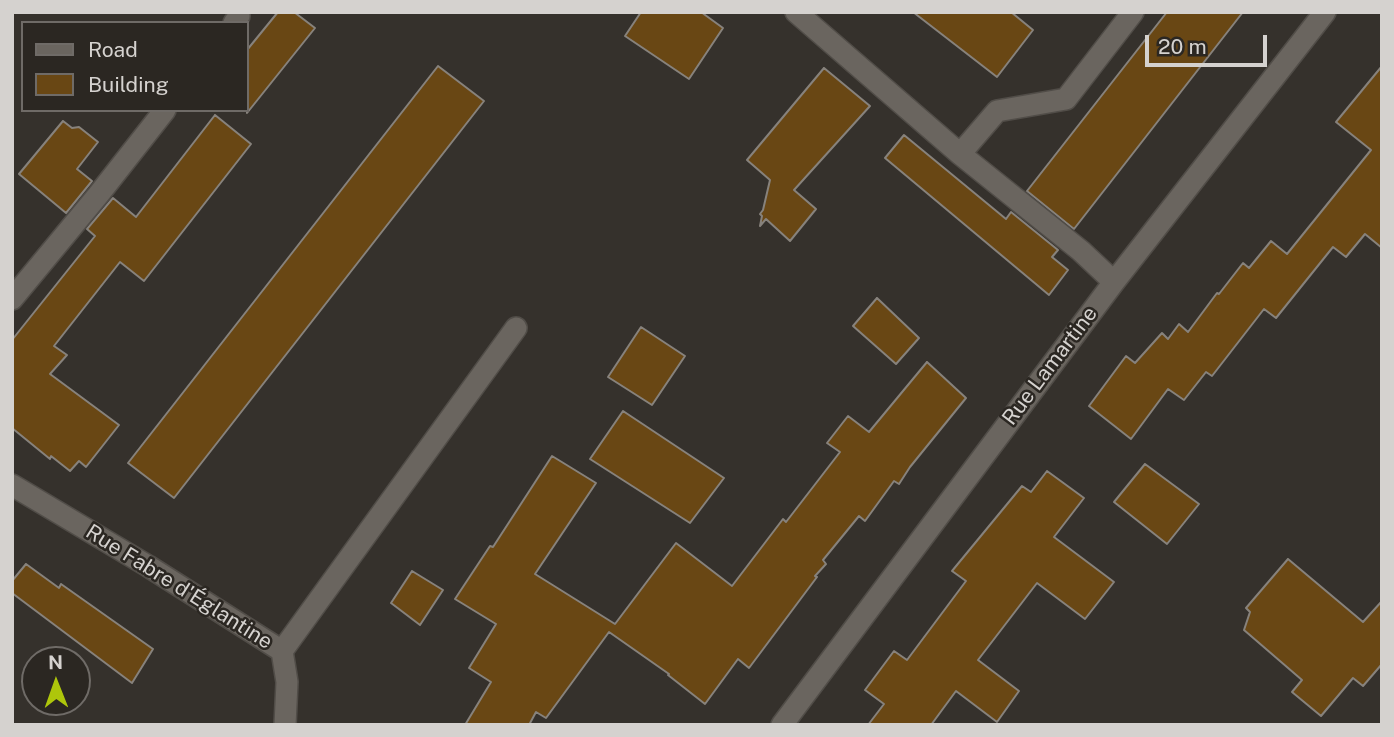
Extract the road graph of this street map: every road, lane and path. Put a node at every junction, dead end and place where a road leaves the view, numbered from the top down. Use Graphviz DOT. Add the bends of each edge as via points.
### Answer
graph roads {
  1 [pos="796,12"];
  2 [pos="1133,12"];
  3 [pos="1325,12"];
  4 [pos="163,112"];
  5 [pos="960,154"];
  6 [pos="1114,282"];
  7 [pos="12,299"];
  8 [pos="516,328"];
  9 [pos="12,485"];
  10 [pos="282,651"];
  11 [pos="285,725"];
  12 [pos="782,725"];
  1 -- 5 [label="street"];
  2 -- 5 [label="street" via="1066,99 997,111"];
  3 -- 6 [label="street, Rue Lamartine"];
  4 -- 7 [label="street"];
  5 -- 6 [label="street"];
  6 -- 12 [label="street, Rue Lamartine"];
  8 -- 10 [label="street"];
  9 -- 10 [label="street, Rue Fabre d'Églantine"];
  10 -- 11 [label="street, Rue Fabre d'Églantine" via="287,682"];
}
